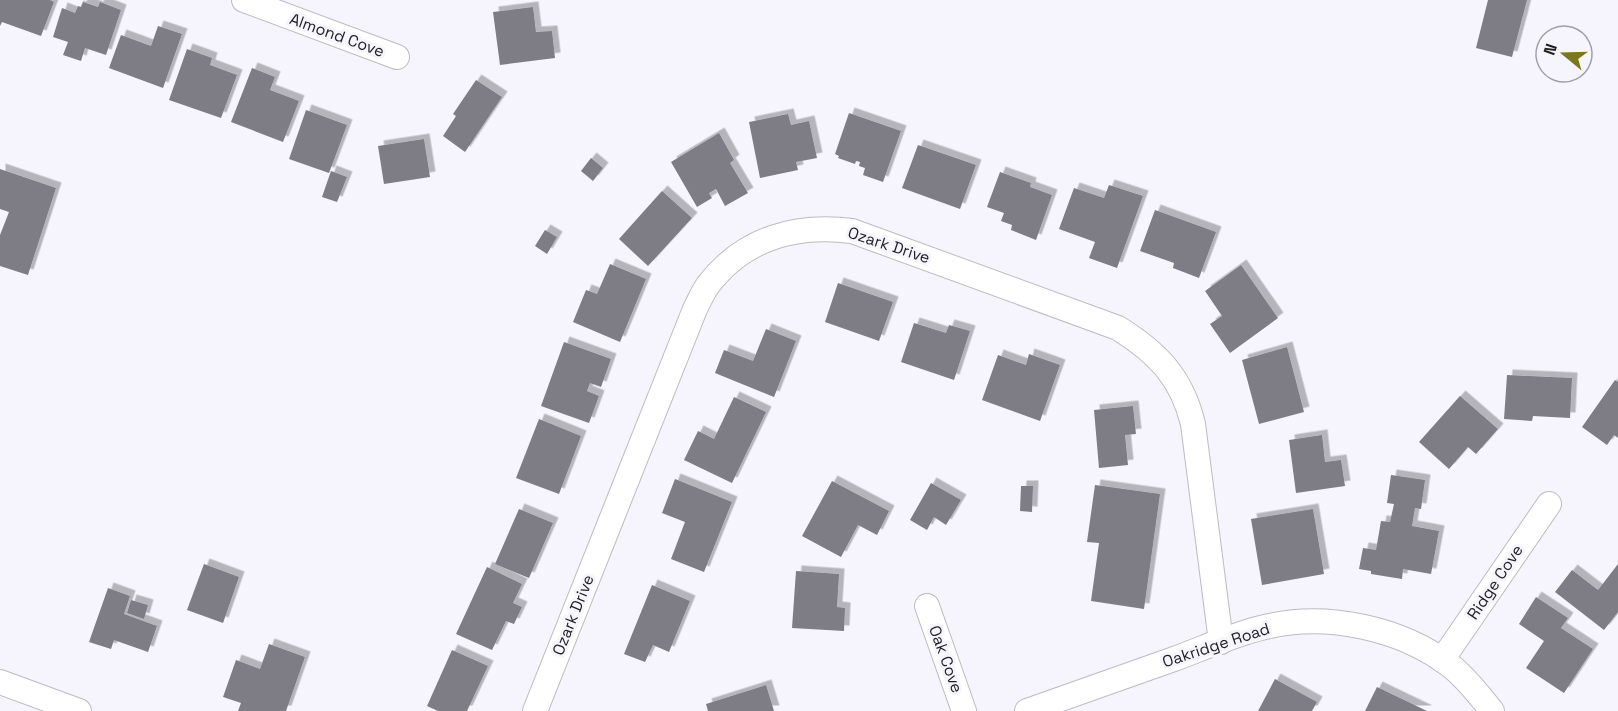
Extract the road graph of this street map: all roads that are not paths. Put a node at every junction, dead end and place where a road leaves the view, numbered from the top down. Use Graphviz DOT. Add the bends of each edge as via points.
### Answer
graph roads {
  1 [pos="244,0"];
  2 [pos="397,57"];
  3 [pos="1549,504"];
  4 [pos="927,606"];
  5 [pos="1221,642"];
  6 [pos="1442,660"];
  7 [pos="0,681"];
  8 [pos="78,711"];
  9 [pos="535,711"];
  10 [pos="964,711"];
  11 [pos="1028,711"];
  12 [pos="1492,711"];
  1 -- 2 [label="street, Almond Cove"];
  3 -- 6 [label="street, Ridge Cove"];
  4 -- 10 [label="street, Oak Cove"];
  5 -- 6 [label="street, Oakridge Road" via="1265,627 1323,622 1395,636"];
  5 -- 9 [label="street, Ozark Drive" via="1193,424 1177,382 1157,357 1118,328 984,278 852,231 802,229 746,250 708,285 694,309"];
  5 -- 11 [label="street, Oakridge Road"];
  6 -- 12 [label="street, Oakridge Road" via="1467,681"];
  7 -- 8 [label="street"];
}
